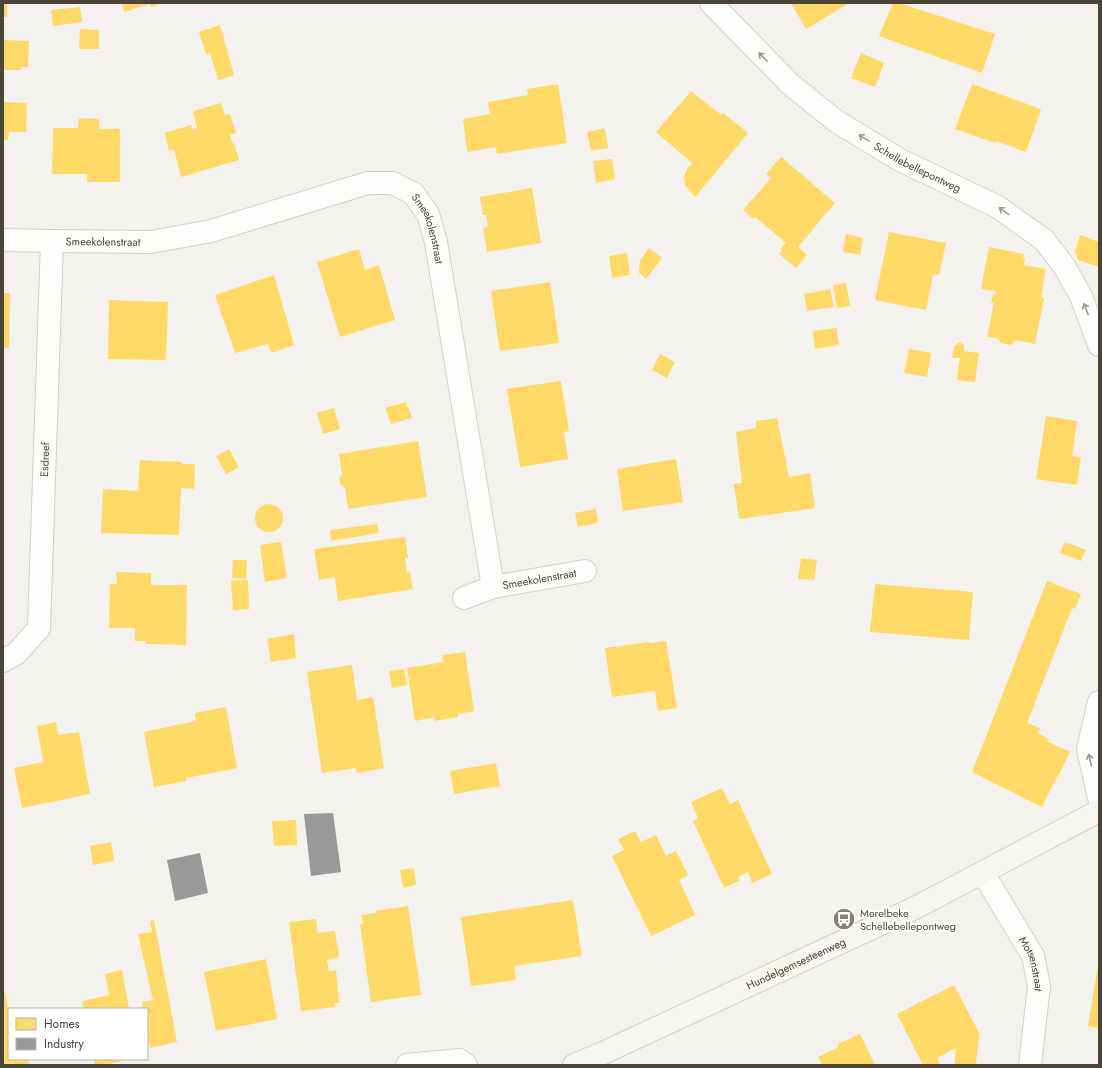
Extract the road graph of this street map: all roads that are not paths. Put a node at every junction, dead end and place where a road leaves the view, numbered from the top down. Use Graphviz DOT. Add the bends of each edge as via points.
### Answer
graph roads {
  1 [pos="711,3"];
  2 [pos="3,240"];
  3 [pos="52,241"];
  4 [pos="1099,345"];
  5 [pos="585,571"];
  6 [pos="493,587"];
  7 [pos="464,598"];
  8 [pos="3,661"];
  9 [pos="1099,702"];
  10 [pos="1099,798"];
  11 [pos="1099,811"];
  12 [pos="983,873"];
  13 [pos="407,1065"];
  14 [pos="466,1065"];
  15 [pos="574,1065"];
  16 [pos="1030,1065"];
  4 -- 1 [label="street, Schellebellepontweg, one-way" via="1081,296 1064,266 1044,240 998,207 900,160 836,121 790,84"];
  2 -- 3 [label="street, Smeekolenstraat"];
  3 -- 6 [label="street, Smeekolenstraat" via="151,242 211,231 368,183 392,183 413,193 428,214 436,242"];
  3 -- 8 [label="street, Esdreef" via="39,628 17,653"];
  5 -- 6 [label="street, Smeekolenstraat"];
  6 -- 7 [label="street, Smeekolenstraat"];
  10 -- 9 [label="street, one-way" via="1088,749"];
  11 -- 12 [label="main road, Hundelgemsesteenweg"];
  12 -- 15 [label="main road, Hundelgemsesteenweg" via="840,944"];
  12 -- 16 [label="street, Motsenstraat" via="1033,956 1039,986"];
  13 -- 14 [label="street" via="460,1060"];
}
